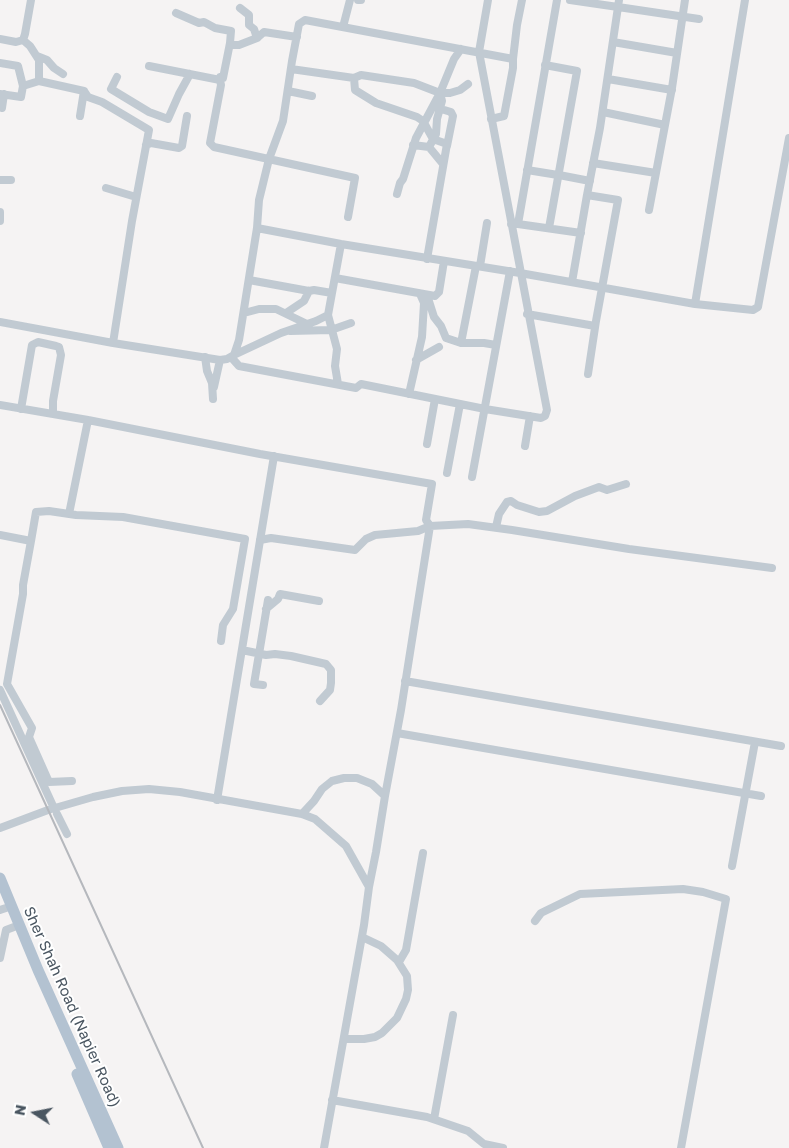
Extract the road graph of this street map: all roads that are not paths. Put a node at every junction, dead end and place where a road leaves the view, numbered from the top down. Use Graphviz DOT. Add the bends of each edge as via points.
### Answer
graph roads {
  1 [pos="31,0"];
  2 [pos="350,0"];
  3 [pos="488,0"];
  4 [pos="522,0"];
  5 [pos="557,0"];
  6 [pos="570,0"];
  7 [pos="686,0"];
  8 [pos="746,0"];
  9 [pos="618,4"];
  10 [pos="240,8"];
  11 [pos="176,13"];
  12 [pos="683,16"];
  13 [pos="699,19"];
  14 [pos="344,27"];
  15 [pos="297,37"];
  16 [pos="257,38"];
  17 [pos="0,39"];
  18 [pos="23,40"];
  19 [pos="613,42"];
  20 [pos="230,43"];
  21 [pos="461,49"];
  22 [pos="479,52"];
  23 [pos="677,53"];
  24 [pos="37,56"];
  25 [pos="513,59"];
  26 [pos="0,63"];
  27 [pos="545,65"];
  28 [pos="149,66"];
  29 [pos="291,69"];
  30 [pos="63,74"];
  31 [pos="190,74"];
  32 [pos="117,78"];
  33 [pos="354,78"];
  34 [pos="608,78"];
  35 [pos="220,80"];
  36 [pos="40,81"];
  37 [pos="468,84"];
  38 [pos="23,86"];
  39 [pos="84,90"];
  40 [pos="672,90"];
  41 [pos="288,91"];
  42 [pos="440,93"];
  43 [pos="2,94"];
  44 [pos="312,96"];
  45 [pos="129,100"];
  46 [pos="2,108"];
  47 [pos="440,109"];
  48 [pos="603,112"];
  49 [pos="121,114"];
  50 [pos="80,116"];
  51 [pos="187,116"];
  52 [pos="491,119"];
  53 [pos="424,121"];
  54 [pos="665,125"];
  55 [pos="789,138"];
  56 [pos="434,139"];
  57 [pos="146,145"];
  58 [pos="413,145"];
  59 [pos="447,146"];
  60 [pos="429,147"];
  61 [pos="273,161"];
  62 [pos="593,163"];
  63 [pos="443,164"];
  64 [pos="527,170"];
  65 [pos="656,173"];
  66 [pos="559,175"];
  67 [pos="0,180"];
  68 [pos="11,180"];
  69 [pos="590,180"];
  70 [pos="106,188"];
  71 [pos="397,194"];
  72 [pos="586,195"];
  73 [pos="136,198"];
  74 [pos="649,210"];
  75 [pos="0,212"];
  76 [pos="348,217"];
  77 [pos="0,221"];
  78 [pos="487,223"];
  79 [pos="514,224"];
  80 [pos="257,228"];
  81 [pos="549,228"];
  82 [pos="581,234"];
  83 [pos="341,244"];
  84 [pos="428,258"];
  85 [pos="444,261"];
  86 [pos="478,266"];
  87 [pos="510,271"];
  88 [pos="520,273"];
  89 [pos="335,278"];
  90 [pos="249,280"];
  91 [pos="572,282"];
  92 [pos="602,288"];
  93 [pos="309,291"];
  94 [pos="332,293"];
  95 [pos="423,294"];
  96 [pos="695,304"];
  97 [pos="244,313"];
  98 [pos="286,313"];
  99 [pos="528,314"];
  100 [pos="328,315"];
  101 [pos="0,322"];
  102 [pos="351,323"];
  103 [pos="307,324"];
  104 [pos="595,326"];
  105 [pos="331,330"];
  106 [pos="286,331"];
  107 [pos="112,342"];
  108 [pos="461,343"];
  109 [pos="496,345"];
  110 [pos="439,347"];
  111 [pos="245,350"];
  112 [pos="232,356"];
  113 [pos="205,357"];
  114 [pos="220,360"];
  115 [pos="416,360"];
  116 [pos="248,367"];
  117 [pos="588,374"];
  118 [pos="338,384"];
  119 [pos="409,394"];
  120 [pos="435,399"];
  121 [pos="460,404"];
  122 [pos="0,405"];
  123 [pos="21,409"];
  124 [pos="485,409"];
  125 [pos="53,414"];
  126 [pos="530,416"];
  127 [pos="88,420"];
  128 [pos="427,444"];
  129 [pos="525,446"];
  130 [pos="274,456"];
  131 [pos="447,473"];
  132 [pos="472,477"];
  133 [pos="626,484"];
  134 [pos="69,514"];
  135 [pos="430,526"];
  136 [pos="496,527"];
  137 [pos="0,535"];
  138 [pos="260,540"];
  139 [pos="31,541"];
  140 [pos="772,568"];
  141 [pos="268,600"];
  142 [pos="319,601"];
  143 [pos="266,609"];
  144 [pos="220,641"];
  145 [pos="242,650"];
  146 [pos="258,653"];
  147 [pos="405,680"];
  148 [pos="262,685"];
  149 [pos="0,690"];
  150 [pos="320,701"];
  151 [pos="397,733"];
  152 [pos="755,742"];
  153 [pos="781,746"];
  154 [pos="72,780"];
  155 [pos="745,794"];
  156 [pos="385,796"];
  157 [pos="761,796"];
  158 [pos="217,800"];
  159 [pos="54,806"];
  160 [pos="57,814"];
  161 [pos="302,814"];
  162 [pos="0,828"];
  163 [pos="67,834"];
  164 [pos="423,853"];
  165 [pos="732,866"];
  166 [pos="0,878"];
  167 [pos="369,886"];
  168 [pos="0,893"];
  169 [pos="3,909"];
  170 [pos="534,921"];
  171 [pos="14,927"];
  172 [pos="362,937"];
  173 [pos="0,958"];
  174 [pos="399,962"];
  175 [pos="36,971"];
  176 [pos="453,1014"];
  177 [pos="344,1040"];
  178 [pos="332,1100"];
  179 [pos="434,1120"];
  180 [pos="109,1148"];
  181 [pos="118,1148"];
  182 [pos="324,1148"];
  183 [pos="503,1148"];
  184 [pos="681,1148"];
  1 -- 18 [label="street"];
  2 -- 14 [label="street"];
  3 -- 22 [label="street"];
  4 -- 25 [label="street"];
  5 -- 27 [label="street"];
  6 -- 9 [label="street"];
  7 -- 12 [label="street"];
  8 -- 96 [label="street"];
  9 -- 12 [label="street"];
  9 -- 19 [label="street"];
  10 -- 16 [label="street" via="249,15 249,25"];
  11 -- 20 [label="street" via="231,31"];
  12 -- 13 [label="street"];
  12 -- 23 [label="street"];
  14 -- 15 [label="street" via="305,20 300,24"];
  14 -- 21 [label="street"];
  15 -- 16 [label="street" via="264,32"];
  15 -- 29 [label="street"];
  16 -- 20 [label="street" via="238,45"];
  17 -- 18 [label="street"];
  18 -- 24 [label="street"];
  19 -- 23 [label="street"];
  19 -- 34 [label="street"];
  20 -- 35 [label="street"];
  21 -- 22 [label="street"];
  21 -- 42 [label="street"];
  22 -- 25 [label="street"];
  22 -- 52 [label="street"];
  23 -- 40 [label="street"];
  24 -- 30 [label="street"];
  24 -- 36 [label="street"];
  25 -- 52 [label="street" via="504,116"];
  26 -- 38 [label="street" via="18,66"];
  27 -- 64 [label="street"];
  27 -- 66 [label="street" via="577,71"];
  28 -- 31 [label="street"];
  29 -- 33 [label="street"];
  29 -- 41 [label="street"];
  31 -- 35 [label="street"];
  31 -- 45 [label="street" via="168,119"];
  32 -- 45 [label="street" via="111,89"];
  33 -- 42 [label="street" via="361,75 414,83"];
  33 -- 53 [label="street" via="355,90 376,103"];
  34 -- 40 [label="street"];
  34 -- 48 [label="street"];
  35 -- 61 [label="street" via="210,143 214,147"];
  36 -- 38 [label="street"];
  36 -- 39 [label="street"];
  37 -- 42 [label="street" via="450,94"];
  38 -- 43 [label="street" via="21,97"];
  39 -- 49 [label="street" via="88,97"];
  39 -- 50 [label="street"];
  40 -- 54 [label="street"];
  41 -- 44 [label="street"];
  41 -- 61 [label="street"];
  42 -- 47 [label="street"];
  42 -- 53 [label="street"];
  43 -- 46 [label="street"];
  45 -- 49 [label="street"];
  47 -- 56 [label="street"];
  47 -- 59 [label="street" via="451,112 453,116"];
  48 -- 54 [label="street"];
  48 -- 62 [label="street"];
  49 -- 57 [label="street" via="149,130"];
  51 -- 57 [label="street" via="182,146"];
  52 -- 79 [label="street"];
  53 -- 56 [label="street"];
  53 -- 58 [label="street"];
  54 -- 65 [label="street"];
  55 -- 96 [label="street" via="758,307 747,310"];
  56 -- 59 [label="street"];
  56 -- 60 [label="street"];
  57 -- 73 [label="street"];
  58 -- 60 [label="street"];
  58 -- 71 [label="street"];
  59 -- 63 [label="street"];
  60 -- 63 [label="street"];
  61 -- 76 [label="street" via="356,178"];
  61 -- 80 [label="street" via="266,170"];
  62 -- 65 [label="street"];
  62 -- 69 [label="street"];
  63 -- 84 [label="street"];
  64 -- 66 [label="street"];
  64 -- 79 [label="street"];
  65 -- 74 [label="street"];
  66 -- 69 [label="street"];
  66 -- 81 [label="street"];
  67 -- 68 [label="street"];
  69 -- 72 [label="street"];
  70 -- 73 [label="street"];
  72 -- 82 [label="street"];
  72 -- 92 [label="street" via="618,200"];
  73 -- 107 [label="street"];
  75 -- 77 [label="street"];
  78 -- 86 [label="street"];
  79 -- 81 [label="street"];
  79 -- 88 [label="street"];
  80 -- 83 [label="street"];
  80 -- 90 [label="street"];
  81 -- 82 [label="street"];
  82 -- 91 [label="street"];
  83 -- 84 [label="street"];
  83 -- 89 [label="street"];
  84 -- 85 [label="street"];
  85 -- 86 [label="street"];
  85 -- 95 [label="street" via="438,294"];
  86 -- 87 [label="street"];
  86 -- 108 [label="street"];
  87 -- 88 [label="street"];
  87 -- 109 [label="street"];
  88 -- 91 [label="street"];
  88 -- 99 [label="street"];
  89 -- 94 [label="street"];
  89 -- 95 [label="street"];
  90 -- 93 [label="street"];
  90 -- 97 [label="street"];
  91 -- 92 [label="street"];
  92 -- 96 [label="street"];
  92 -- 104 [label="street"];
  93 -- 94 [label="street"];
  93 -- 98 [label="street" via="304,301"];
  94 -- 100 [label="street"];
  95 -- 108 [label="street" via="446,338"];
  95 -- 115 [label="street" via="422,337"];
  97 -- 98 [label="street" via="259,309"];
  97 -- 112 [label="street"];
  98 -- 103 [label="street"];
  99 -- 104 [label="street"];
  99 -- 126 [label="street" via="547,410 541,418"];
  100 -- 103 [label="street"];
  100 -- 105 [label="street"];
  101 -- 107 [label="street"];
  102 -- 105 [label="street"];
  103 -- 106 [label="street"];
  104 -- 117 [label="street"];
  105 -- 106 [label="street"];
  105 -- 118 [label="street" via="337,349"];
  106 -- 111 [label="street"];
  107 -- 113 [label="street"];
  108 -- 109 [label="street"];
  109 -- 124 [label="street"];
  110 -- 115 [label="street"];
  111 -- 112 [label="street"];
  111 -- 116 [label="street"];
  112 -- 114 [label="street"];
  112 -- 116 [label="street" via="239,366"];
  113 -- 114 [label="street"];
  113 -- 114 [label="street" via="213,396"];
  115 -- 119 [label="street"];
  116 -- 118 [label="street"];
  118 -- 119 [label="street" via="356,388 361,384"];
  119 -- 120 [label="street"];
  120 -- 121 [label="street"];
  120 -- 128 [label="street"];
  121 -- 124 [label="street"];
  121 -- 131 [label="street"];
  122 -- 123 [label="street"];
  123 -- 125 [label="street"];
  123 -- 125 [label="street" via="32,345 38,342 59,347 61,355"];
  124 -- 126 [label="street"];
  124 -- 132 [label="street"];
  125 -- 127 [label="street"];
  126 -- 129 [label="street"];
  127 -- 130 [label="street"];
  127 -- 134 [label="street"];
  130 -- 135 [label="street" via="432,484 426,520"];
  130 -- 138 [label="street"];
  133 -- 136 [label="street" via="606,490 599,487 547,511 539,512 507,502"];
  134 -- 139 [label="street" via="36,512"];
  134 -- 144 [label="street" via="123,517 245,539 233,609"];
  135 -- 136 [label="street" via="468,524"];
  135 -- 138 [label="street" via="418,531 374,536 355,550 271,538"];
  135 -- 147 [label="street"];
  136 -- 140 [label="street"];
  137 -- 139 [label="street"];
  138 -- 145 [label="street"];
  139 -- 154 [label="street" via="7,684 32,728 29,737 49,782"];
  141 -- 143 [label="street"];
  142 -- 143 [label="street" via="280,594"];
  143 -- 146 [label="street"];
  145 -- 146 [label="street"];
  145 -- 158 [label="street"];
  146 -- 148 [label="street" via="254,684"];
  146 -- 150 [label="street" via="326,664 331,670 330,690"];
  147 -- 151 [label="street"];
  147 -- 152 [label="street"];
  149 -- 159 [label="street"];
  151 -- 155 [label="street"];
  151 -- 156 [label="street"];
  152 -- 153 [label="street"];
  152 -- 155 [label="street"];
  155 -- 157 [label="street"];
  155 -- 165 [label="street"];
  156 -- 161 [label="street" via="372,784 357,778 344,778 332,781 322,789"];
  156 -- 167 [label="street"];
  158 -- 161 [label="street"];
  158 -- 162 [label="street" via="149,789 122,791 92,796"];
  160 -- 163 [label="street"];
  161 -- 167 [label="street" via="314,819 346,846"];
  164 -- 174 [label="street" via="406,950"];
  166 -- 175 [label="main road, Sher Shah Road (Napier Road)"];
  167 -- 172 [label="street"];
  168 -- 169 [label="main road, Sher Shah Road (Napier Road)"];
  169 -- 171 [label="main road, Sher Shah Road (Napier Road)"];
  170 -- 184 [label="street" via="541,913 580,894 683,889 726,899"];
  171 -- 173 [label="street" via="6,930"];
  171 -- 175 [label="main road, Sher Shah Road (Napier Road)"];
  172 -- 174 [label="street" via="381,946"];
  172 -- 177 [label="street"];
  174 -- 177 [label="street" via="409,981 406,1000 397,1018 374,1037"];
  175 -- 180 [label="main road, Sher Shah Road (Napier Road)"];
  175 -- 181 [label="main road, Sher Shah Road (Napier Road)"];
  176 -- 179 [label="street"];
  177 -- 178 [label="street"];
  178 -- 179 [label="street"];
  178 -- 182 [label="street"];
  179 -- 183 [label="street" via="468,1131 484,1144"];
}
